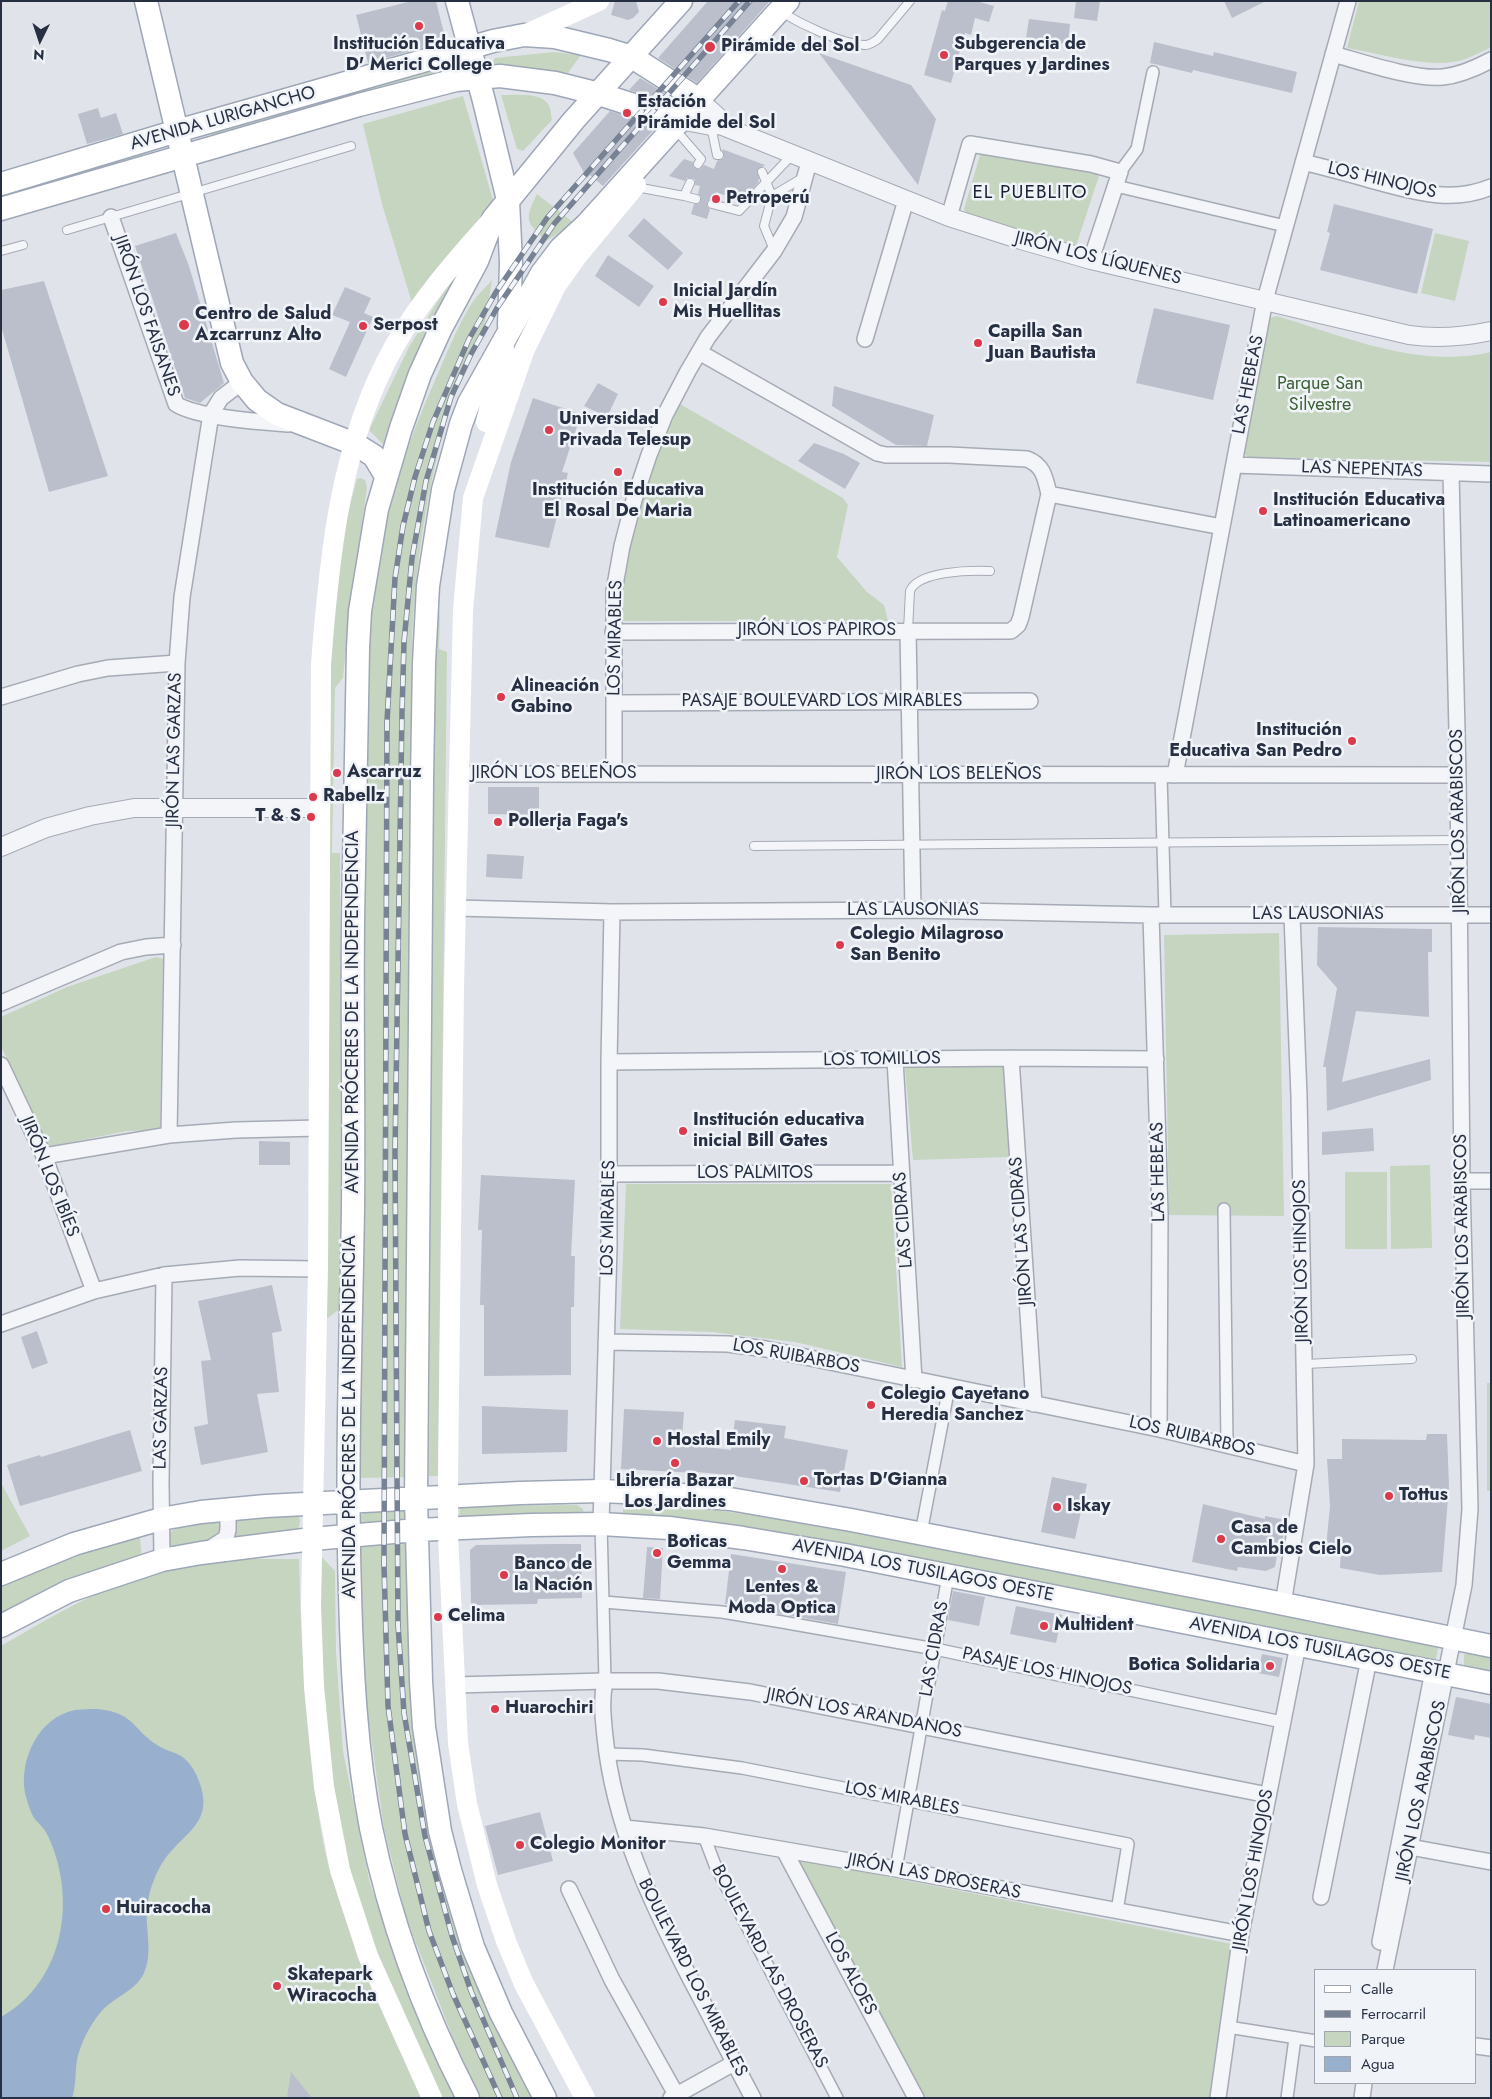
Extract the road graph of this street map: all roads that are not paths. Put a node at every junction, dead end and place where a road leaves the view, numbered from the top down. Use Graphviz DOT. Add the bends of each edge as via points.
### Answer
graph roads {
  1 [pos="146,1"];
  2 [pos="457,1"];
  3 [pos="599,1"];
  4 [pos="681,1"];
  5 [pos="910,1"];
  6 [pos="1348,1"];
  7 [pos="784,6"];
  8 [pos="524,35"];
  9 [pos="471,48"];
  10 [pos="1333,54"];
  11 [pos="632,57"];
  12 [pos="1491,60"];
  13 [pos="1153,72"];
  14 [pos="478,77"];
  15 [pos="598,94"];
  16 [pos="698,99"];
  17 [pos="677,124"];
  18 [pos="715,126"];
  19 [pos="177,131"];
  20 [pos="351,146"];
  21 [pos="792,155"];
  22 [pos="184,156"];
  23 [pos="1303,162"];
  24 [pos="807,169"];
  25 [pos="762,172"];
  26 [pos="1118,179"];
  27 [pos="767,182"];
  28 [pos="690,183"];
  29 [pos="1,184"];
  30 [pos="634,187"];
  31 [pos="1491,187"];
  32 [pos="192,193"];
  33 [pos="684,196"];
  34 [pos="772,196"];
  35 [pos="696,199"];
  36 [pos="508,200"];
  37 [pos="906,200"];
  38 [pos="712,204"];
  39 [pos="1,209"];
  40 [pos="111,217"];
  41 [pos="950,217"];
  42 [pos="493,219"];
  43 [pos="1285,226"];
  44 [pos="67,230"];
  45 [pos="23,245"];
  46 [pos="1,251"];
  47 [pos="774,251"];
  48 [pos="1091,260"];
  49 [pos="1264,300"];
  50 [pos="1491,331"];
  51 [pos="508,332"];
  52 [pos="865,339"];
  53 [pos="699,352"];
  54 [pos="242,382"];
  55 [pos="211,414"];
  56 [pos="306,425"];
  57 [pos="355,444"];
  58 [pos="1234,465"];
  59 [pos="1451,473"];
  60 [pos="1491,474"];
  61 [pos="386,476"];
  62 [pos="1049,494"];
  63 [pos="473,498"];
  64 [pos="1222,527"];
  65 [pos="990,570"];
  66 [pos="908,630"];
  67 [pos="614,632"];
  68 [pos="177,663"];
  69 [pos="1,697"];
  70 [pos="910,701"];
  71 [pos="1030,701"];
  72 [pos="615,703"];
  73 [pos="614,773"];
  74 [pos="460,774"];
  75 [pos="910,774"];
  76 [pos="1168,775"];
  77 [pos="1458,775"];
  78 [pos="174,807"];
  79 [pos="320,808"];
  80 [pos="1459,840"];
  81 [pos="1164,842"];
  82 [pos="911,844"];
  83 [pos="1,846"];
  84 [pos="754,846"];
  85 [pos="456,908"];
  86 [pos="913,910"];
  87 [pos="612,912"];
  88 [pos="1158,915"];
  89 [pos="1460,915"];
  90 [pos="1491,915"];
  91 [pos="1292,916"];
  92 [pos="174,945"];
  93 [pos="1,1003"];
  94 [pos="1011,1058"];
  95 [pos="1156,1059"];
  96 [pos="895,1060"];
  97 [pos="609,1062"];
  98 [pos="1,1065"];
  99 [pos="320,1128"];
  100 [pos="169,1135"];
  101 [pos="44,1156"];
  102 [pos="900,1173"];
  103 [pos="610,1174"];
  104 [pos="1462,1181"];
  105 [pos="1491,1181"];
  106 [pos="1224,1209"];
  107 [pos="318,1269"];
  108 [pos="164,1275"];
  109 [pos="94,1291"];
  110 [pos="1,1324"];
  111 [pos="606,1342"];
  112 [pos="1412,1359"];
  113 [pos="1305,1364"];
  114 [pos="914,1380"];
  115 [pos="949,1387"];
  116 [pos="1034,1404"];
  117 [pos="1159,1429"];
  118 [pos="1227,1444"];
  119 [pos="1306,1464"];
  120 [pos="601,1491"];
  121 [pos="448,1498"];
  122 [pos="416,1499"];
  123 [pos="348,1503"];
  124 [pos="312,1504"];
  125 [pos="228,1510"];
  126 [pos="161,1519"];
  127 [pos="601,1524"];
  128 [pos="448,1528"];
  129 [pos="417,1530"];
  130 [pos="921,1533"];
  131 [pos="348,1536"];
  132 [pos="312,1539"];
  133 [pos="200,1553"];
  134 [pos="162,1560"];
  135 [pos="1,1574"];
  136 [pos="948,1576"];
  137 [pos="604,1602"];
  138 [pos="1283,1604"];
  139 [pos="1,1626"];
  140 [pos="1454,1639"];
  141 [pos="1298,1645"];
  142 [pos="1491,1646"];
  143 [pos="935,1649"];
  144 [pos="1369,1659"];
  145 [pos="1440,1673"];
  146 [pos="606,1681"];
  147 [pos="1491,1683"];
  148 [pos="455,1685"];
  149 [pos="1282,1722"];
  150 [pos="921,1726"];
  151 [pos="607,1754"];
  152 [pos="1268,1795"];
  153 [pos="908,1800"];
  154 [pos="625,1828"];
  155 [pos="704,1836"];
  156 [pos="1410,1847"];
  157 [pos="784,1850"];
  158 [pos="1491,1862"];
  159 [pos="896,1869"];
  160 [pos="569,1888"];
  161 [pos="1321,1897"];
  162 [pos="1117,1911"];
  163 [pos="1241,1934"];
  164 [pos="1375,1969"];
  165 [pos="1385,1969"];
  166 [pos="1228,2027"];
  167 [pos="1295,2038"];
  168 [pos="1314,2041"];
  169 [pos="1477,2046"];
  170 [pos="1491,2048"];
  171 [pos="734,2063"];
  172 [pos="1364,2084"];
  173 [pos="675,2097"];
  174 [pos="432,2098"];
  175 [pos="468,2098"];
  176 [pos="545,2098"];
  177 [pos="585,2098"];
  178 [pos="753,2098"];
  179 [pos="837,2098"];
  180 [pos="916,2098"];
  181 [pos="1218,2098"];
  182 [pos="1287,2098"];
  183 [pos="1362,2098"];
  1 -- 19 [label="main road"];
  2 -- 9 [label="main road"];
  3 -- 8 [label="main road"];
  4 -- 11 [label="main road, AVENIDA PRÓCERES DE LA INDEPENDENCIA"];
  5 -- 7 [label="lane" via="878,39 865,45 810,28"];
  6 -- 10 [label="street, LAS HEBEAS"];
  7 -- 16 [label="main road"];
  8 -- 9 [label="main road, AVENIDA LURIGANCHO"];
  8 -- 11 [label="main road, AVENIDA LURIGANCHO" via="572,40"];
  9 -- 14 [label="main road"];
  9 -- 19 [label="main road, AVENIDA LURIGANCHO"];
  10 -- 12 [label="street" via="1418,76 1442,77 1461,74"];
  10 -- 23 [label="street, LAS HEBEAS"];
  11 -- 15 [label="main road, AVENIDA PRÓCERES DE LA INDEPENDENCIA"];
  11 -- 16 [label="main road, AVENIDA LURIGANCHO"];
  13 -- 26 [label="street" via="1137,148"];
  14 -- 15 [label="main road, AVENIDA LURIGANCHO" via="533,79"];
  14 -- 22 [label="main road, AVENIDA LURIGANCHO" via="368,103"];
  14 -- 36 [label="main road"];
  15 -- 17 [label="main road, AVENIDA LURIGANCHO"];
  15 -- 36 [label="main road, AVENIDA PRÓCERES DE LA INDEPENDENCIA"];
  16 -- 17 [label="main road"];
  16 -- 18 [label="street" via="718,117"];
  17 -- 18 [label="street, JIRÓN LOS LÍQUENES"];
  17 -- 18 [label="lane" via="700,161 718,155"];
  17 -- 30 [label="main road" via="662,156"];
  17 -- 51 [label="main road" via="586,225 561,248 542,273"];
  18 -- 21 [label="street, JIRÓN LOS LÍQUENES"];
  19 -- 22 [label="main road"];
  19 -- 29 [label="main road, AVENIDA LURIGANCHO"];
  20 -- 32 [label="lane"];
  21 -- 24 [label="street, JIRÓN LOS LÍQUENES"];
  21 -- 27 [label="lane"];
  22 -- 32 [label="main road"];
  22 -- 39 [label="main road, AVENIDA LURIGANCHO"];
  23 -- 31 [label="street, LOS HINOJOS" via="1427,195 1476,194"];
  23 -- 43 [label="street, LAS HEBEAS"];
  24 -- 34 [label="lane"];
  24 -- 37 [label="street, JIRÓN LOS LÍQUENES"];
  24 -- 47 [label="street, LOS MIRABLES" via="794,217"];
  25 -- 27 [label="lane"];
  26 -- 41 [label="street" via="1091,164 970,144"];
  26 -- 43 [label="street"];
  26 -- 48 [label="street"];
  27 -- 34 [label="lane"];
  27 -- 38 [label="lane" via="739,211"];
  28 -- 33 [label="lane"];
  30 -- 33 [label="lane"];
  30 -- 63 [label="main road" via="578,255 552,294 525,348"];
  32 -- 40 [label="lane"];
  32 -- 54 [label="main road" via="226,345"];
  33 -- 35 [label="lane"];
  34 -- 47 [label="lane" via="764,226"];
  36 -- 42 [label="main road, AVENIDA PRÓCERES DE LA INDEPENDENCIA"];
  36 -- 51 [label="main road" via="511,263"];
  37 -- 41 [label="street, JIRÓN LOS LÍQUENES"];
  37 -- 52 [label="street"];
  40 -- 44 [label="lane"];
  40 -- 55 [label="street, JIRÓN LOS FAISANES" via="174,401 187,409"];
  41 -- 48 [label="street, JIRÓN LOS LÍQUENES"];
  42 -- 57 [label="main road, AVENIDA PRÓCERES DE LA INDEPENDENCIA" via="431,291 394,346 368,403"];
  42 -- 61 [label="main road, AVENIDA PRÓCERES DE LA INDEPENDENCIA" via="473,269 420,374"];
  43 -- 49 [label="street, LAS HEBEAS"];
  45 -- 46 [label="lane"];
  47 -- 53 [label="street, LOS MIRABLES"];
  48 -- 49 [label="street, JIRÓN LOS LÍQUENES"];
  49 -- 50 [label="street, JIRÓN LOS LÍQUENES" via="1424,338"];
  49 -- 58 [label="street, LAS HEBEAS"];
  51 -- 63 [label="main road" via="480,445"];
  51 -- 122 [label="main road" via="460,424 443,490 428,586 422,779"];
  53 -- 62 [label="street" via="877,453 1027,458 1037,463 1044,473"];
  53 -- 67 [label="street, LOS MIRABLES" via="665,415 648,454 634,500 614,591"];
  54 -- 55 [label="street, JIRÓN LAS GARZAS" via="221,398"];
  54 -- 56 [label="main road" via="268,408"];
  55 -- 56 [label="street, JIRÓN LOS FAISANES"];
  55 -- 68 [label="street, JIRÓN LAS GARZAS" via="182,597"];
  56 -- 57 [label="main road"];
  57 -- 61 [label="main road" via="374,456"];
  57 -- 79 [label="main road, AVENIDA PRÓCERES DE LA INDEPENDENCIA" via="336,530 324,623"];
  58 -- 59 [label="street, LAS NEPENTAS"];
  58 -- 64 [label="street, LAS HEBEAS"];
  59 -- 60 [label="street, LAS NEPENTAS"];
  59 -- 77 [label="street, JIRÓN LOS ARABISCOS"];
  61 -- 123 [label="main road, AVENIDA PRÓCERES DE LA INDEPENDENCIA" via="377,509 360,611 358,648"];
  62 -- 64 [label="street"];
  62 -- 66 [label="street, JIRÓN LOS PAPIROS" via="1018,625 1011,630"];
  63 -- 74 [label="main road" via="463,610"];
  64 -- 76 [label="street, LAS HEBEAS"];
  65 -- 66 [label="lane" via="964,570 923,579 912,586"];
  66 -- 67 [label="street, JIRÓN LOS PAPIROS"];
  66 -- 70 [label="street"];
  67 -- 72 [label="street, LOS MIRABLES"];
  68 -- 69 [label="street" via="108,668"];
  68 -- 78 [label="street, JIRÓN LAS GARZAS"];
  70 -- 71 [label="street, PASAJE BOULEVARD LOS MIRABLES"];
  70 -- 72 [label="street, PASAJE BOULEVARD LOS MIRABLES"];
  70 -- 75 [label="street"];
  72 -- 73 [label="street, LOS MIRABLES"];
  73 -- 74 [label="street, JIRÓN LOS BELEÑOS"];
  73 -- 75 [label="street, JIRÓN LOS BELEÑOS"];
  74 -- 85 [label="main road"];
  75 -- 76 [label="street, JIRÓN LOS BELEÑOS"];
  75 -- 82 [label="street"];
  76 -- 77 [label="street, JIRÓN LOS BELEÑOS"];
  76 -- 81 [label="street"];
  77 -- 80 [label="street, JIRÓN LOS ARABISCOS"];
  78 -- 79 [label="street"];
  78 -- 83 [label="street" via="134,808 90,816 46,828"];
  78 -- 92 [label="street, JIRÓN LAS GARZAS"];
  79 -- 99 [label="main road, AVENIDA PRÓCERES DE LA INDEPENDENCIA"];
  80 -- 81 [label="lane"];
  80 -- 89 [label="street, JIRÓN LOS ARABISCOS"];
  81 -- 82 [label="lane"];
  81 -- 88 [label="street"];
  82 -- 84 [label="lane"];
  82 -- 86 [label="street"];
  85 -- 87 [label="street, LAS LAUSONIAS"];
  85 -- 121 [label="main road"];
  86 -- 87 [label="street, LAS LAUSONIAS"];
  86 -- 88 [label="street, LAS LAUSONIAS"];
  87 -- 97 [label="street, LOS MIRABLES"];
  88 -- 91 [label="street, LAS LAUSONIAS"];
  88 -- 95 [label="street, LAS HEBEAS"];
  89 -- 90 [label="street, LAS LAUSONIAS"];
  89 -- 91 [label="street, LAS LAUSONIAS"];
  89 -- 104 [label="street, JIRÓN LOS ARABISCOS"];
  91 -- 113 [label="street, JIRÓN LOS HINOJOS"];
  92 -- 93 [label="street" via="146,946 121,952"];
  92 -- 100 [label="street, JIRÓN LAS GARZAS"];
  94 -- 95 [label="street, LOS TOMILLOS"];
  94 -- 96 [label="street, LOS TOMILLOS"];
  94 -- 116 [label="street, JIRÓN LAS CIDRAS"];
  95 -- 117 [label="street, LAS HEBEAS" via="1160,1213"];
  96 -- 97 [label="street, LOS TOMILLOS"];
  96 -- 102 [label="street, LAS CIDRAS"];
  97 -- 103 [label="street, LOS MIRABLES"];
  98 -- 101 [label="street, JIRÓN LOS IBÍES"];
  99 -- 100 [label="street"];
  99 -- 107 [label="main road, AVENIDA PRÓCERES DE LA INDEPENDENCIA"];
  100 -- 101 [label="street"];
  101 -- 109 [label="street, JIRÓN LOS IBÍES"];
  102 -- 103 [label="street, LOS PALMITOS"];
  102 -- 114 [label="street, LAS CIDRAS"];
  103 -- 111 [label="street, LOS MIRABLES"];
  104 -- 105 [label="street"];
  104 -- 140 [label="street, JIRÓN LOS ARABISCOS" via="1470,1509 1464,1585"];
  106 -- 118 [label="street"];
  107 -- 108 [label="street" via="240,1268"];
  107 -- 124 [label="main road, AVENIDA PRÓCERES DE LA INDEPENDENCIA"];
  108 -- 109 [label="street"];
  108 -- 126 [label="street, LAS GARZAS"];
  109 -- 110 [label="street"];
  111 -- 114 [label="street, LOS RUIBARBOS" via="728,1344"];
  111 -- 120 [label="street, LOS MIRABLES"];
  112 -- 113 [label="lane"];
  113 -- 119 [label="street, JIRÓN LOS HINOJOS"];
  114 -- 115 [label="street, LOS RUIBARBOS"];
  115 -- 116 [label="street, LOS RUIBARBOS"];
  115 -- 130 [label="street"];
  116 -- 117 [label="street, LOS RUIBARBOS"];
  117 -- 118 [label="street, LOS RUIBARBOS"];
  118 -- 119 [label="street, LOS RUIBARBOS"];
  119 -- 138 [label="street, JIRÓN LOS HINOJOS"];
  120 -- 121 [label="main road, AVENIDA LOS TUSILAGOS OESTE"];
  120 -- 127 [label="street, LOS MIRABLES"];
  120 -- 130 [label="main road, AVENIDA LOS TUSILAGOS OESTE" via="730,1499"];
  121 -- 122 [label="main road, AVENIDA LOS TUSILAGOS OESTE"];
  121 -- 128 [label="main road"];
  122 -- 123 [label="main road, AVENIDA LOS TUSILAGOS OESTE"];
  122 -- 129 [label="main road"];
  123 -- 124 [label="main road, AVENIDA LOS TUSILAGOS OESTE"];
  123 -- 131 [label="main road, AVENIDA PRÓCERES DE LA INDEPENDENCIA"];
  124 -- 125 [label="main road, AVENIDA LOS TUSILAGOS OESTE"];
  124 -- 132 [label="main road, AVENIDA PRÓCERES DE LA INDEPENDENCIA"];
  125 -- 126 [label="main road, AVENIDA LOS TUSILAGOS OESTE"];
  125 -- 133 [label="street" via="226,1538"];
  126 -- 134 [label="street, LAS GARZAS"];
  126 -- 135 [label="main road, AVENIDA LOS TUSILAGOS OESTE" via="74,1544"];
  127 -- 128 [label="main road, AVENIDA LOS TUSILAGOS OESTE"];
  127 -- 136 [label="main road, AVENIDA LOS TUSILAGOS OESTE" via="669,1528 743,1538"];
  127 -- 137 [label="street"];
  128 -- 129 [label="main road, AVENIDA LOS TUSILAGOS OESTE"];
  128 -- 148 [label="main road"];
  129 -- 131 [label="main road, AVENIDA LOS TUSILAGOS OESTE"];
  129 -- 176 [label="main road" via="424,1727 440,1831 473,1947 501,2013"];
  130 -- 138 [label="main road, AVENIDA LOS TUSILAGOS OESTE"];
  131 -- 132 [label="main road, AVENIDA LOS TUSILAGOS OESTE"];
  131 -- 175 [label="main road, AVENIDA PRÓCERES DE LA INDEPENDENCIA" via="358,1742 371,1825 383,1878 417,1983"];
  132 -- 133 [label="main road, AVENIDA LOS TUSILAGOS OESTE"];
  132 -- 174 [label="main road, AVENIDA PRÓCERES DE LA INDEPENDENCIA" via="314,1687 324,1787 337,1854 368,1956"];
  133 -- 134 [label="main road, AVENIDA LOS TUSILAGOS OESTE"];
  134 -- 139 [label="main road, AVENIDA LOS TUSILAGOS OESTE" via="69,1591"];
  136 -- 141 [label="main road, AVENIDA LOS TUSILAGOS OESTE"];
  136 -- 143 [label="street, LAS CIDRAS"];
  137 -- 143 [label="street, PASAJE LOS HINOJOS" via="722,1612"];
  137 -- 146 [label="street"];
  138 -- 140 [label="main road, AVENIDA LOS TUSILAGOS OESTE"];
  140 -- 142 [label="main road, AVENIDA LOS TUSILAGOS OESTE"];
  140 -- 145 [label="street, JIRÓN LOS ARABISCOS"];
  141 -- 144 [label="main road, AVENIDA LOS TUSILAGOS OESTE"];
  141 -- 149 [label="street, JIRÓN LOS HINOJOS"];
  143 -- 149 [label="street, PASAJE LOS HINOJOS"];
  143 -- 150 [label="street, LAS CIDRAS"];
  144 -- 145 [label="main road, AVENIDA LOS TUSILAGOS OESTE"];
  144 -- 161 [label="street"];
  145 -- 147 [label="main road, AVENIDA LOS TUSILAGOS OESTE"];
  145 -- 156 [label="street, JIRÓN LOS ARABISCOS"];
  145 -- 164 [label="street"];
  146 -- 148 [label="street, JIRÓN LOS ARANDANOS"];
  146 -- 150 [label="street, JIRÓN LOS ARANDANOS" via="658,1681 750,1692"];
  146 -- 151 [label="street, BOULEVARD LOS MIRABLES" via="602,1699"];
  148 -- 177 [label="main road" via="458,1744 467,1804 487,1885 524,1984"];
  149 -- 152 [label="street, JIRÓN LOS HINOJOS"];
  150 -- 152 [label="street, JIRÓN LOS ARANDANOS"];
  150 -- 153 [label="street, LAS CIDRAS"];
  151 -- 153 [label="street, LOS MIRABLES" via="643,1755 742,1768"];
  151 -- 154 [label="street, BOULEVARD LOS MIRABLES"];
  152 -- 163 [label="street, JIRÓN LOS HINOJOS"];
  153 -- 159 [label="street, LAS CIDRAS"];
  153 -- 162 [label="street, LOS MIRABLES" via="1128,1844"];
  154 -- 155 [label="street, JIRÓN LAS DROSERAS"];
  154 -- 171 [label="street, BOULEVARD LOS MIRABLES" via="657,1915"];
  155 -- 157 [label="street, JIRÓN LAS DROSERAS"];
  155 -- 179 [label="street, BOULEVARD LAS DROSERAS" via="715,1865"];
  156 -- 158 [label="street"];
  156 -- 165 [label="street, JIRÓN LOS ARABISCOS"];
  157 -- 159 [label="street, JIRÓN LAS DROSERAS"];
  157 -- 180 [label="street, LOS ALOES"];
  159 -- 162 [label="street, JIRÓN LAS DROSERAS"];
  160 -- 173 [label="street" via="612,1980"];
  162 -- 163 [label="street, JIRÓN LAS DROSERAS"];
  163 -- 166 [label="street, JIRÓN LOS HINOJOS"];
  166 -- 167 [label="street"];
  166 -- 181 [label="street, JIRÓN LOS HINOJOS"];
  167 -- 168 [label="street"];
  167 -- 182 [label="street"];
  169 -- 170 [label="street"];
  171 -- 173 [label="street"];
  171 -- 178 [label="street, BOULEVARD LOS MIRABLES"];
  172 -- 183 [label="street"];
}
